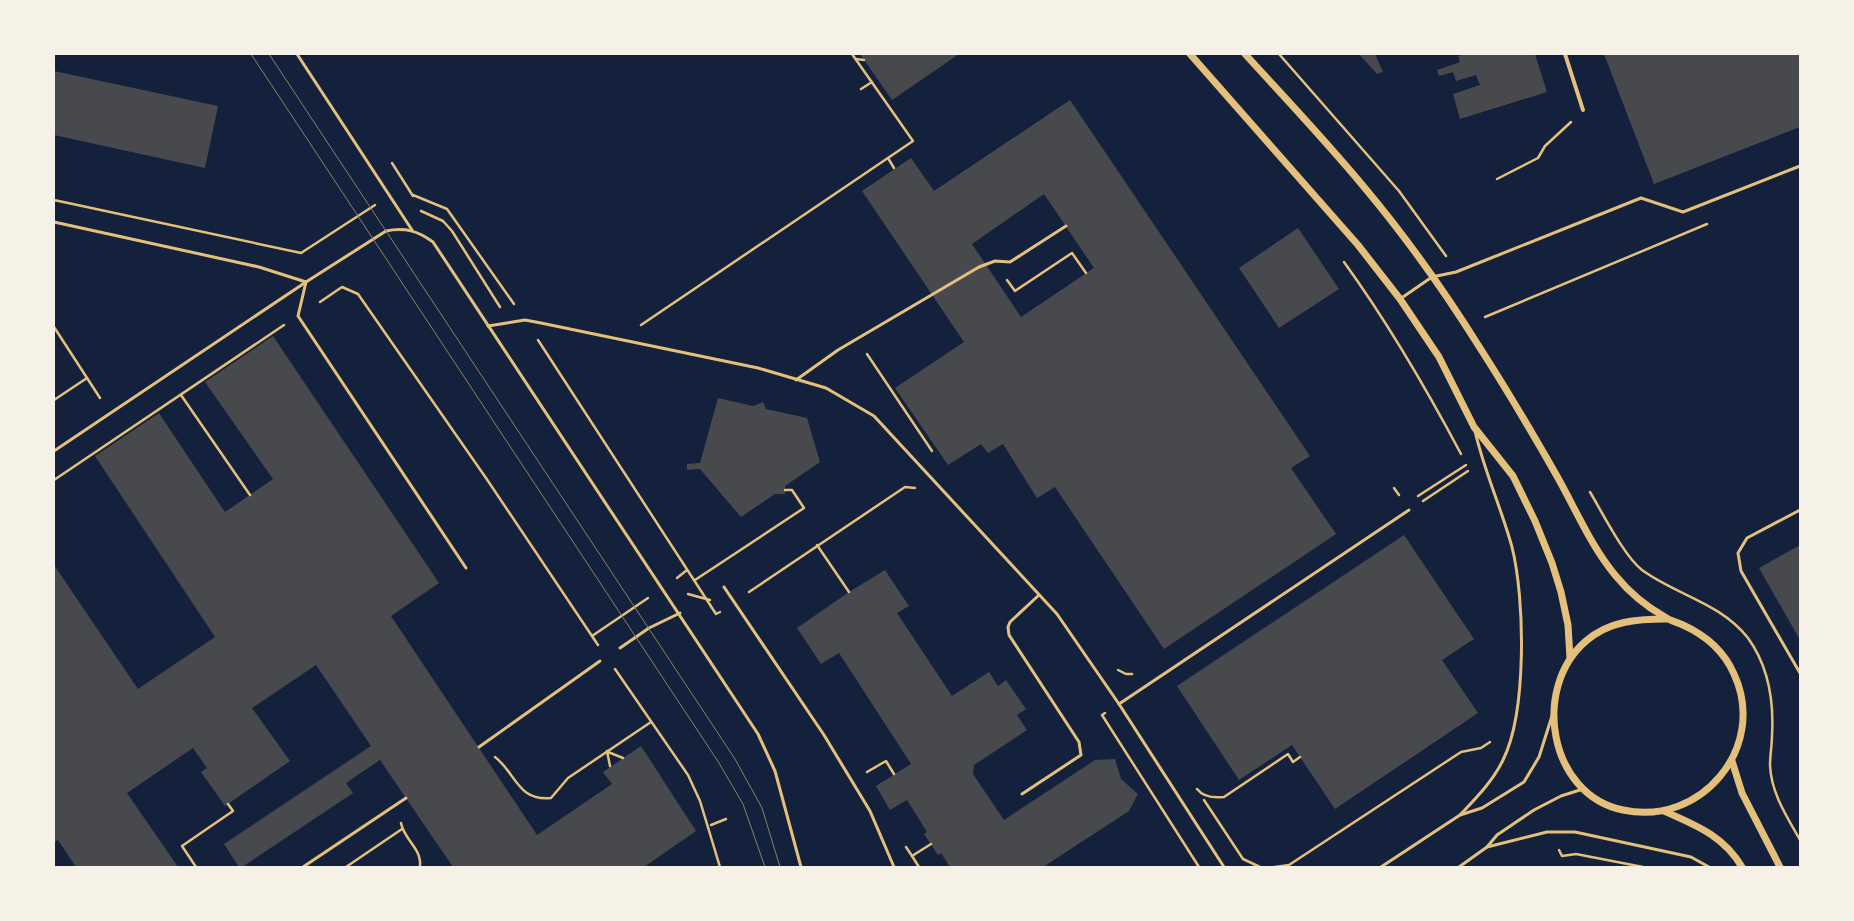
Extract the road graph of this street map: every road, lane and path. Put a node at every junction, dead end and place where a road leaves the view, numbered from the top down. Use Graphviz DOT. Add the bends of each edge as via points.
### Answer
graph roads {
  1 [pos="297,54"];
  2 [pos="852,54"];
  3 [pos="1190,54"];
  4 [pos="1245,54"];
  5 [pos="1279,54"];
  6 [pos="1565,54"];
  7 [pos="856,59"];
  8 [pos="864,60"];
  9 [pos="872,82"];
  10 [pos="861,89"];
  11 [pos="1583,110"];
  12 [pos="888,158"];
  13 [pos="1800,166"];
  14 [pos="894,168"];
  15 [pos="1497,179"];
  16 [pos="406,184"];
  17 [pos="413,195"];
  18 [pos="388,196"];
  19 [pos="54,200"];
  20 [pos="1713,221"];
  21 [pos="54,222"];
  22 [pos="1066,226"];
  23 [pos="412,230"];
  24 [pos="1456,272"];
  25 [pos="1086,273"];
  26 [pos="1004,275"];
  27 [pos="1432,277"];
  28 [pos="306,282"];
  29 [pos="1400,299"];
  30 [pos="298,316"];
  31 [pos="1485,317"];
  32 [pos="525,320"];
  33 [pos="488,326"];
  34 [pos="54,327"];
  35 [pos="620,338"];
  36 [pos="545,343"];
  37 [pos="541,345"];
  38 [pos="866,352"];
  39 [pos="1409,362"];
  40 [pos="87,378"];
  41 [pos="796,380"];
  42 [pos="181,395"];
  43 [pos="54,400"];
  44 [pos="110,414"];
  45 [pos="1474,427"];
  46 [pos="123,434"];
  47 [pos="54,451"];
  48 [pos="936,457"];
  49 [pos="1466,464"];
  50 [pos="54,480"];
  51 [pos="934,480"];
  52 [pos="1394,488"];
  53 [pos="785,490"];
  54 [pos="250,495"];
  55 [pos="1402,498"];
  56 [pos="1412,500"];
  57 [pos="1409,510"];
  58 [pos="1800,510"];
  59 [pos="817,545"];
  60 [pos="466,568"];
  61 [pos="688,570"];
  62 [pos="673,571"];
  63 [pos="678,577"];
  64 [pos="694,580"];
  65 [pos="681,583"];
  66 [pos="724,587"];
  67 [pos="663,588"];
  68 [pos="685,589"];
  69 [pos="849,592"];
  70 [pos="1039,595"];
  71 [pos="706,599"];
  72 [pos="733,603"];
  73 [pos="680,614"];
  74 [pos="1666,618"];
  75 [pos="592,636"];
  76 [pos="599,646"];
  77 [pos="620,648"];
  78 [pos="1570,658"];
  79 [pos="600,661"];
  80 [pos="611,663"];
  81 [pos="1116,669"];
  82 [pos="1800,674"];
  83 [pos="1133,694"];
  84 [pos="1119,704"];
  85 [pos="1553,712"];
  86 [pos="651,722"];
  87 [pos="1491,741"];
  88 [pos="479,747"];
  89 [pos="607,751"];
  90 [pos="493,756"];
  91 [pos="1300,757"];
  92 [pos="623,758"];
  93 [pos="1732,761"];
  94 [pos="610,766"];
  95 [pos="1195,785"];
  96 [pos="1583,790"];
  97 [pos="1199,792"];
  98 [pos="1022,794"];
  99 [pos="406,798"];
  100 [pos="228,804"];
  101 [pos="1664,811"];
  102 [pos="1460,815"];
  103 [pos="726,819"];
  104 [pos="400,821"];
  105 [pos="712,825"];
  106 [pos="402,829"];
  107 [pos="931,844"];
  108 [pos="1487,847"];
  109 [pos="196,867"];
  110 [pos="303,867"];
  111 [pos="346,867"];
  112 [pos="420,867"];
  113 [pos="720,867"];
  114 [pos="801,867"];
  115 [pos="894,867"];
  116 [pos="919,867"];
  117 [pos="1224,867"];
  118 [pos="1260,867"];
  119 [pos="1275,867"];
  120 [pos="1381,867"];
  121 [pos="1459,867"];
  122 [pos="1709,867"];
  123 [pos="1742,867"];
  124 [pos="1780,867"];
  1 -- 18 [label="lane"];
  2 -- 7 [label="path"];
  3 -- 29 [label="street" via="1358,245"];
  4 -- 27 [label="street" via="1364,188"];
  5 -- 24 [label="path" via="1399,191"];
  6 -- 11 [label="street"];
  7 -- 8 [label="path"];
  7 -- 9 [label="path"];
  9 -- 10 [label="path"];
  9 -- 12 [label="path" via="913,141"];
  11 -- 15 [label="path" via="1544,146 1538,158"];
  12 -- 14 [label="path"];
  12 -- 35 [label="path"];
  13 -- 24 [label="lane" via="1683,212 1641,198"];
  16 -- 18 [label="path"];
  17 -- 32 [label="path" via="447,209"];
  18 -- 19 [label="path" via="301,253"];
  18 -- 23 [label="lane"];
  20 -- 31 [label="path"];
  21 -- 28 [label="lane" via="258,268"];
  22 -- 41 [label="lane" via="1010,262 995,261 979,268 838,350"];
  23 -- 28 [label="lane" via="399,228 386,232"];
  23 -- 33 [label="lane" via="433,242"];
  24 -- 27 [label="lane"];
  25 -- 26 [label="path" via="1072,253 1015,291"];
  27 -- 29 [label="lane"];
  27 -- 74 [label="street" via="1480,347 1536,438 1601,556 1632,593"];
  28 -- 30 [label="lane"];
  28 -- 44 [label="lane"];
  29 -- 45 [label="street" via="1439,357"];
  30 -- 42 [label="path"];
  30 -- 60 [label="lane"];
  30 -- 75 [label="path" via="342,287 358,294"];
  32 -- 33 [label="lane"];
  32 -- 35 [label="lane"];
  32 -- 37 [label="path"];
  33 -- 67 [label="lane"];
  34 -- 40 [label="path"];
  35 -- 41 [label="lane" via="758,368"];
  36 -- 37 [label="path"];
  37 -- 61 [label="path"];
  38 -- 48 [label="path"];
  39 -- 49 [label="path"];
  40 -- 43 [label="path"];
  40 -- 44 [label="path"];
  41 -- 51 [label="lane" via="826,388 874,416"];
  42 -- 46 [label="path"];
  42 -- 54 [label="path"];
  44 -- 46 [label="path"];
  44 -- 47 [label="lane"];
  45 -- 78 [label="street" via="1512,476 1535,521 1552,563 1560,592 1568,625"];
  45 -- 102 [label="lane" via="1482,460 1512,548 1519,589 1522,647 1518,697 1509,745 1503,761 1482,792"];
  46 -- 50 [label="path"];
  49 -- 56 [label="path"];
  49 -- 57 [label="path" via="1469,470"];
  51 -- 59 [label="path" via="921,491 905,487"];
  51 -- 70 [label="lane"];
  52 -- 55 [label="path"];
  53 -- 64 [label="path" via="792,490 804,508"];
  57 -- 83 [label="lane"];
  58 -- 82 [label="lane" via="1747,538 1738,553 1741,571"];
  59 -- 69 [label="path"];
  59 -- 72 [label="path"];
  61 -- 63 [label="path"];
  61 -- 64 [label="path"];
  62 -- 63 [label="path"];
  63 -- 65 [label="path"];
  63 -- 67 [label="path"];
  64 -- 71 [label="path"];
  66 -- 72 [label="lane"];
  67 -- 73 [label="lane"];
  67 -- 75 [label="path"];
  68 -- 71 [label="path" via="688,595"];
  70 -- 84 [label="lane" via="1057,614"];
  70 -- 98 [label="lane" via="1010,622 1009,635 1079,742 1081,755"];
  71 -- 72 [label="path"];
  71 -- 72 [label="path" via="716,614"];
  72 -- 115 [label="lane" via="824,735 870,811"];
  73 -- 77 [label="lane" via="649,628"];
  73 -- 114 [label="lane" via="758,734 775,771"];
  74 -- 78 [label="street" via="1642,618 1604,629 1586,641"];
  74 -- 93 [label="street" via="1699,633 1714,645 1734,674 1743,706 1743,723"];
  75 -- 76 [label="path"];
  78 -- 85 [label="street" via="1556,693"];
  79 -- 88 [label="lane"];
  80 -- 86 [label="path"];
  81 -- 83 [label="path"];
  83 -- 84 [label="lane"];
  84 -- 117 [label="lane"];
  85 -- 96 [label="street" via="1560,755 1569,773"];
  85 -- 102 [label="lane" via="1539,756 1524,782 1482,808"];
  86 -- 89 [label="path"];
  86 -- 113 [label="path" via="688,775 700,801"];
  87 -- 119 [label="path" via="1480,748 1461,752 1289,865"];
  89 -- 90 [label="path" via="568,778 551,798 542,799 524,792 502,763"];
  89 -- 92 [label="path"];
  89 -- 94 [label="path"];
  91 -- 97 [label="path" via="1293,762 1288,754 1224,797 1216,798"];
  93 -- 101 [label="street" via="1703,793"];
  93 -- 124 [label="street" via="1742,793"];
  95 -- 97 [label="path"];
  96 -- 101 [label="street" via="1600,802 1619,810 1640,813"];
  96 -- 108 [label="lane" via="1562,796 1534,810 1496,835"];
  97 -- 118 [label="path" via="1243,859"];
  99 -- 110 [label="lane"];
  100 -- 109 [label="path" via="233,811 182,846"];
  101 -- 123 [label="street" via="1702,828 1722,841"];
  102 -- 120 [label="lane"];
  103 -- 105 [label="path"];
  104 -- 106 [label="path"];
  106 -- 111 [label="path"];
  106 -- 112 [label="path" via="418,851"];
  107 -- 116 [label="path" via="912,856"];
  108 -- 121 [label="lane"];
  108 -- 122 [label="lane" via="1547,832 1575,832 1691,857"];
}
